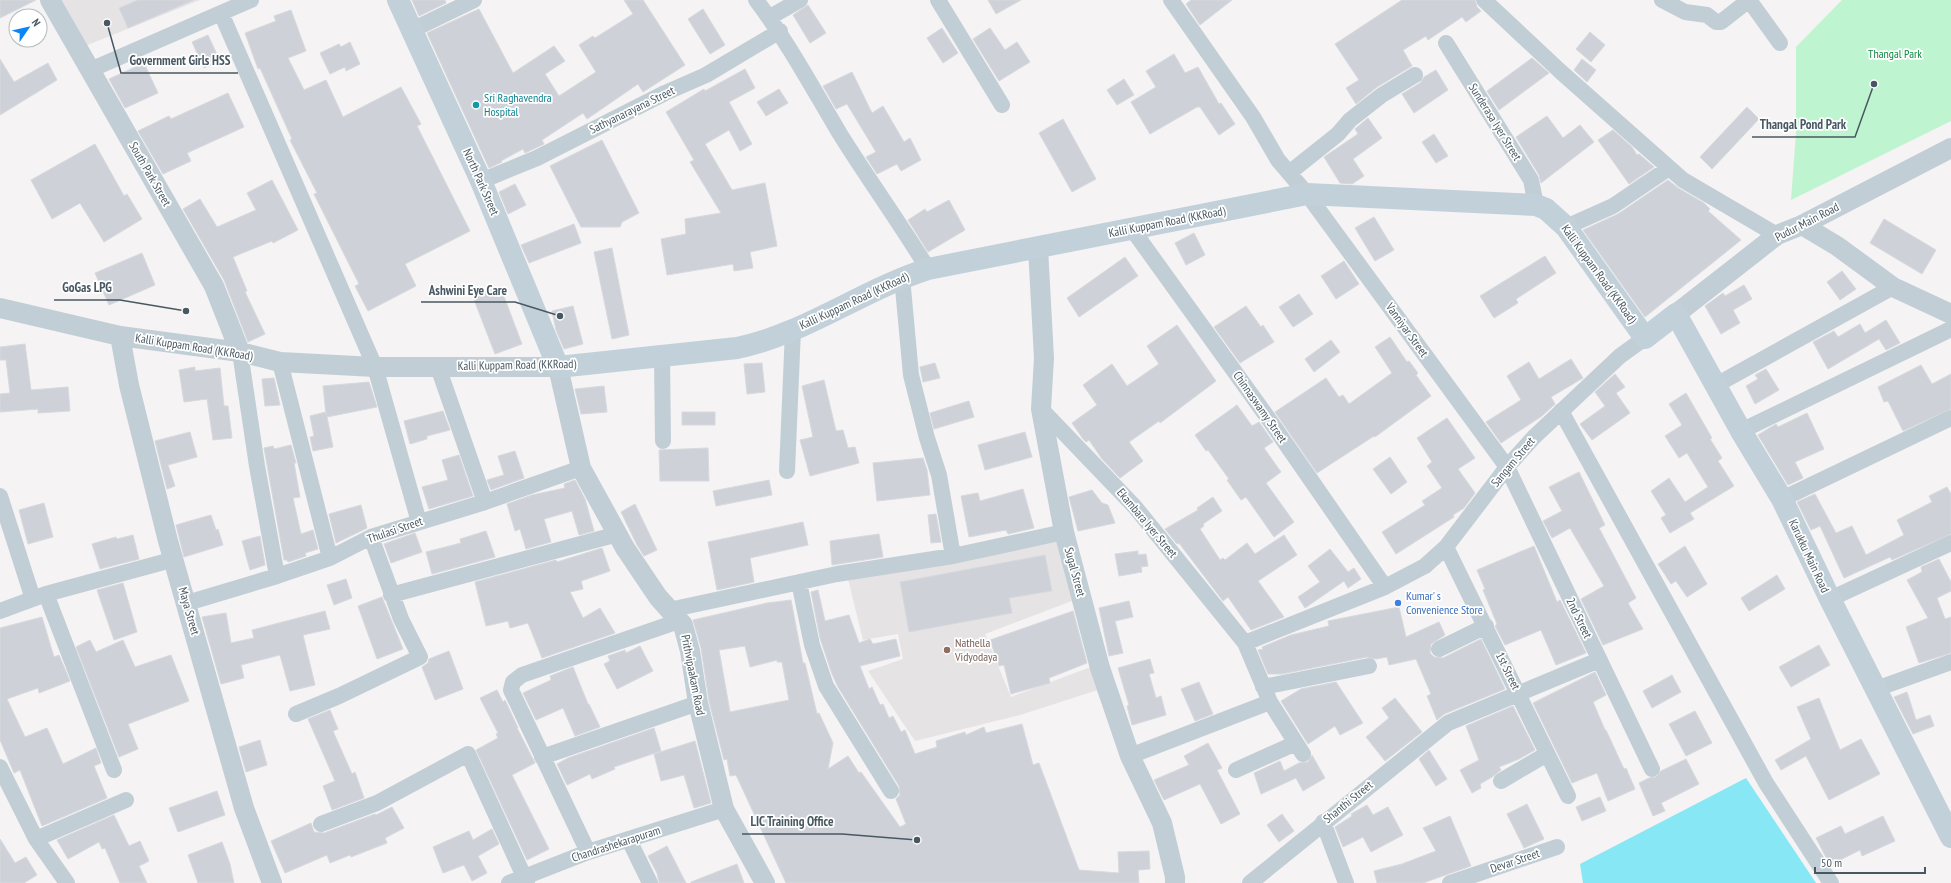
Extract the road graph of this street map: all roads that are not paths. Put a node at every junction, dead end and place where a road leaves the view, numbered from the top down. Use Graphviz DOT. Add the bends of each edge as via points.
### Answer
graph roads {
  1 [pos="50,0"];
  2 [pos="251,0"];
  3 [pos="398,0"];
  4 [pos="474,0"];
  5 [pos="756,0"];
  6 [pos="800,0"];
  7 [pos="938,0"];
  8 [pos="1171,0"];
  9 [pos="1484,0"];
  10 [pos="1662,0"];
  11 [pos="221,13"];
  12 [pos="770,17"];
  13 [pos="412,30"];
  14 [pos="780,31"];
  15 [pos="1780,43"];
  16 [pos="1446,44"];
  17 [pos="90,70"];
  18 [pos="1415,76"];
  19 [pos="1002,105"];
  20 [pos="1951,148"];
  21 [pos="1669,168"];
  22 [pos="1289,173"];
  23 [pos="481,181"];
  24 [pos="1307,194"];
  25 [pos="1536,205"];
  26 [pos="1802,225"];
  27 [pos="1566,227"];
  28 [pos="1132,230"];
  29 [pos="1777,235"];
  30 [pos="1038,248"];
  31 [pos="928,269"];
  32 [pos="902,277"];
  33 [pos="1894,287"];
  34 [pos="0,308"];
  35 [pos="1676,314"];
  36 [pos="1951,314"];
  37 [pos="1951,329"];
  38 [pos="793,330"];
  39 [pos="120,336"];
  40 [pos="1646,338"];
  41 [pos="240,352"];
  42 [pos="662,356"];
  43 [pos="280,362"];
  44 [pos="438,366"];
  45 [pos="375,367"];
  46 [pos="558,367"];
  47 [pos="1716,385"];
  48 [pos="1041,409"];
  49 [pos="1561,411"];
  50 [pos="1951,418"];
  51 [pos="1742,432"];
  52 [pos="663,441"];
  53 [pos="1507,467"];
  54 [pos="581,468"];
  55 [pos="787,471"];
  56 [pos="0,496"];
  57 [pos="1782,498"];
  58 [pos="485,502"];
  59 [pos="419,522"];
  60 [pos="1064,532"];
  61 [pos="618,534"];
  62 [pos="370,537"];
  63 [pos="1951,543"];
  64 [pos="1446,547"];
  65 [pos="953,556"];
  66 [pos="330,558"];
  67 [pos="174,559"];
  68 [pos="277,576"];
  69 [pos="799,582"];
  70 [pos="1385,587"];
  71 [pos="391,595"];
  72 [pos="40,597"];
  73 [pos="1830,599"];
  74 [pos="187,603"];
  75 [pos="0,611"];
  76 [pos="674,615"];
  77 [pos="1486,626"];
  78 [pos="1245,643"];
  79 [pos="1439,649"];
  80 [pos="1599,660"];
  81 [pos="1951,662"];
  82 [pos="1369,666"];
  83 [pos="1263,687"];
  84 [pos="1876,689"];
  85 [pos="1518,693"];
  86 [pos="1270,702"];
  87 [pos="698,703"];
  88 [pos="296,714"];
  89 [pos="1547,754"];
  90 [pos="1130,756"];
  91 [pos="542,757"];
  92 [pos="1652,769"];
  93 [pos="114,770"];
  94 [pos="1236,770"];
  95 [pos="1,771"];
  96 [pos="1501,781"];
  97 [pos="891,791"];
  98 [pos="1568,796"];
  99 [pos="126,800"];
  100 [pos="724,809"];
  101 [pos="1323,822"];
  102 [pos="321,824"];
  103 [pos="1948,826"];
  104 [pos="36,839"];
  105 [pos="629,840"];
  106 [pos="1556,847"];
  107 [pos="588,852"];
  108 [pos="526,880"];
  109 [pos="67,883"];
  110 [pos="272,883"];
  111 [pos="509,883"];
  112 [pos="650,883"];
  113 [pos="765,883"];
  114 [pos="1174,883"];
  115 [pos="1250,883"];
  116 [pos="1346,883"];
  117 [pos="1450,883"];
  118 [pos="1831,883"];
  1 -- 17 [label="street, South Park Street"];
  2 -- 11 [label="street"];
  3 -- 13 [label="main road, North Park Street"];
  4 -- 13 [label="street"];
  5 -- 12 [label="street"];
  6 -- 12 [label="street"];
  7 -- 19 [label="street"];
  8 -- 22 [label="street, Vanniyar Street" via="1254,117 1278,160"];
  9 -- 21 [label="street"];
  10 -- 15 [label="street" via="1685,12 1707,15 1716,22 1721,22 1749,0"];
  11 -- 17 [label="street"];
  11 -- 45 [label="street"];
  12 -- 14 [label="street"];
  13 -- 23 [label="main road, North Park Street"];
  14 -- 23 [label="street, Sathyanarayana Street" via="706,75 658,96 536,158"];
  14 -- 31 [label="street" via="871,184"];
  16 -- 25 [label="street, Sunderasa Iyer Street" via="1531,180"];
  17 -- 41 [label="street, South Park Street" via="214,286"];
  18 -- 22 [label="street" via="1382,95"];
  20 -- 26 [label="street, Pudur Main Road"];
  21 -- 27 [label="street" via="1612,206"];
  21 -- 29 [label="street" via="1683,180"];
  22 -- 24 [label="street, Vanniyar Street"];
  23 -- 46 [label="main road, North Park Street"];
  24 -- 25 [label="main road, Kalli Kuppam Road (KKRoad)"];
  24 -- 28 [label="main road, Kalli Kuppam Road (KKRoad)"];
  24 -- 53 [label="street, Vanniyar Street"];
  25 -- 27 [label="main road, Kalli Kuppam Road (KKRoad)" via="1546,209"];
  26 -- 29 [label="street, Pudur Main Road"];
  26 -- 33 [label="street"];
  27 -- 40 [label="main road, Kalli Kuppam Road (KKRoad)"];
  28 -- 30 [label="main road, Kalli Kuppam Road (KKRoad)"];
  28 -- 70 [label="street, Chinnaswamy Street" via="1268,418"];
  29 -- 35 [label="street, Pudur Main Road"];
  30 -- 31 [label="main road, Kalli Kuppam Road (KKRoad)"];
  30 -- 48 [label="street, Sugal Street" via="1044,358"];
  31 -- 32 [label="main road, Kalli Kuppam Road (KKRoad)"];
  32 -- 38 [label="main road, Kalli Kuppam Road (KKRoad)"];
  32 -- 65 [label="street" via="911,375 939,475"];
  33 -- 36 [label="street"];
  33 -- 47 [label="street"];
  34 -- 39 [label="street, Kalli Kuppam Road (KKRoad)"];
  35 -- 40 [label="main road"];
  35 -- 47 [label="main road, Karukku Main Road"];
  37 -- 51 [label="street"];
  38 -- 42 [label="main road, Kalli Kuppam Road (KKRoad)" via="760,343 737,348"];
  38 -- 55 [label="street"];
  39 -- 41 [label="street, Kalli Kuppam Road (KKRoad)"];
  39 -- 67 [label="street, Maya Street" via="131,393"];
  40 -- 49 [label="street, Sangam Street" via="1620,356"];
  41 -- 43 [label="street, Kalli Kuppam Road (KKRoad)"];
  41 -- 68 [label="street"];
  42 -- 46 [label="main road, Kalli Kuppam Road (KKRoad)"];
  42 -- 52 [label="street"];
  43 -- 45 [label="street, Kalli Kuppam Road (KKRoad)"];
  43 -- 66 [label="street"];
  44 -- 45 [label="street, Kalli Kuppam Road (KKRoad)"];
  44 -- 46 [label="street, Kalli Kuppam Road (KKRoad)"];
  44 -- 58 [label="street"];
  45 -- 59 [label="street"];
  46 -- 54 [label="street, Prithvipaakam Road"];
  47 -- 51 [label="main road, Karukku Main Road"];
  48 -- 60 [label="street, Sugal Street"];
  48 -- 78 [label="street, Ekambara Iyer Street" via="1135,507"];
  49 -- 53 [label="street, Sangam Street"];
  49 -- 118 [label="street" via="1766,783"];
  50 -- 57 [label="street"];
  51 -- 57 [label="main road, Karukku Main Road"];
  53 -- 64 [label="street, Sangam Street"];
  53 -- 80 [label="street, 2nd Street"];
  54 -- 58 [label="street, Thulasi Street"];
  54 -- 61 [label="street, Prithvipaakam Road"];
  56 -- 72 [label="street"];
  57 -- 73 [label="main road, Karukku Main Road"];
  58 -- 59 [label="street, Thulasi Street"];
  59 -- 62 [label="street, Thulasi Street"];
  60 -- 65 [label="street"];
  60 -- 90 [label="street, Sugal Street" via="1100,668"];
  61 -- 71 [label="street"];
  61 -- 76 [label="street, Prithvipaakam Road" via="658,596"];
  62 -- 66 [label="street, Thulasi Street"];
  62 -- 71 [label="street"];
  63 -- 73 [label="street"];
  64 -- 70 [label="street, Sangam Street" via="1425,566"];
  64 -- 77 [label="street, 1st Street"];
  65 -- 69 [label="street"];
  66 -- 68 [label="street, Thulasi Street"];
  67 -- 72 [label="street"];
  67 -- 74 [label="street, Maya Street"];
  68 -- 74 [label="street, Thulasi Street"];
  69 -- 76 [label="street"];
  69 -- 97 [label="street" via="812,645 826,686"];
  70 -- 78 [label="street, Sangam Street"];
  71 -- 88 [label="street" via="420,657"];
  72 -- 75 [label="street"];
  72 -- 93 [label="street"];
  73 -- 84 [label="main road, Karukku Main Road"];
  74 -- 110 [label="street, Maya Street" via="244,808"];
  76 -- 87 [label="street, Prithvipaakam Road" via="683,625"];
  76 -- 91 [label="street" via="522,675 513,682 511,690"];
  77 -- 79 [label="street"];
  77 -- 85 [label="street, 1st Street"];
  78 -- 83 [label="street, Ekambara Iyer Street"];
  80 -- 85 [label="street, Shanthi Street"];
  80 -- 92 [label="street, 2nd Street"];
  81 -- 84 [label="street"];
  82 -- 83 [label="street"];
  83 -- 86 [label="street, Ekambara Iyer Street"];
  84 -- 103 [label="main road, Karukku Main Road"];
  85 -- 89 [label="street, 1st Street"];
  85 -- 101 [label="street, Shanthi Street" via="1448,723"];
  86 -- 90 [label="street"];
  86 -- 94 [label="street, Ekambara Iyer Street" via="1299,748"];
  87 -- 91 [label="street"];
  87 -- 100 [label="street, Prithvipaakam Road"];
  89 -- 96 [label="street"];
  89 -- 98 [label="street, 1st Street"];
  90 -- 114 [label="street, Sugal Street" via="1162,823 1175,877"];
  91 -- 107 [label="street"];
  95 -- 104 [label="street"];
  99 -- 104 [label="street"];
  100 -- 105 [label="street, Chandrashekarapuram"];
  100 -- 113 [label="street, Prithvipaakam Road"];
  101 -- 115 [label="street, Shanthi Street"];
  101 -- 116 [label="street"];
  102 -- 108 [label="street" via="377,803 468,754"];
  104 -- 109 [label="street"];
  105 -- 107 [label="street, Chandrashekarapuram"];
  105 -- 112 [label="street"];
  106 -- 117 [label="street, Devar Street"];
  107 -- 108 [label="street, Chandrashekarapuram"];
  108 -- 111 [label="street, Chandrashekarapuram"];
}
